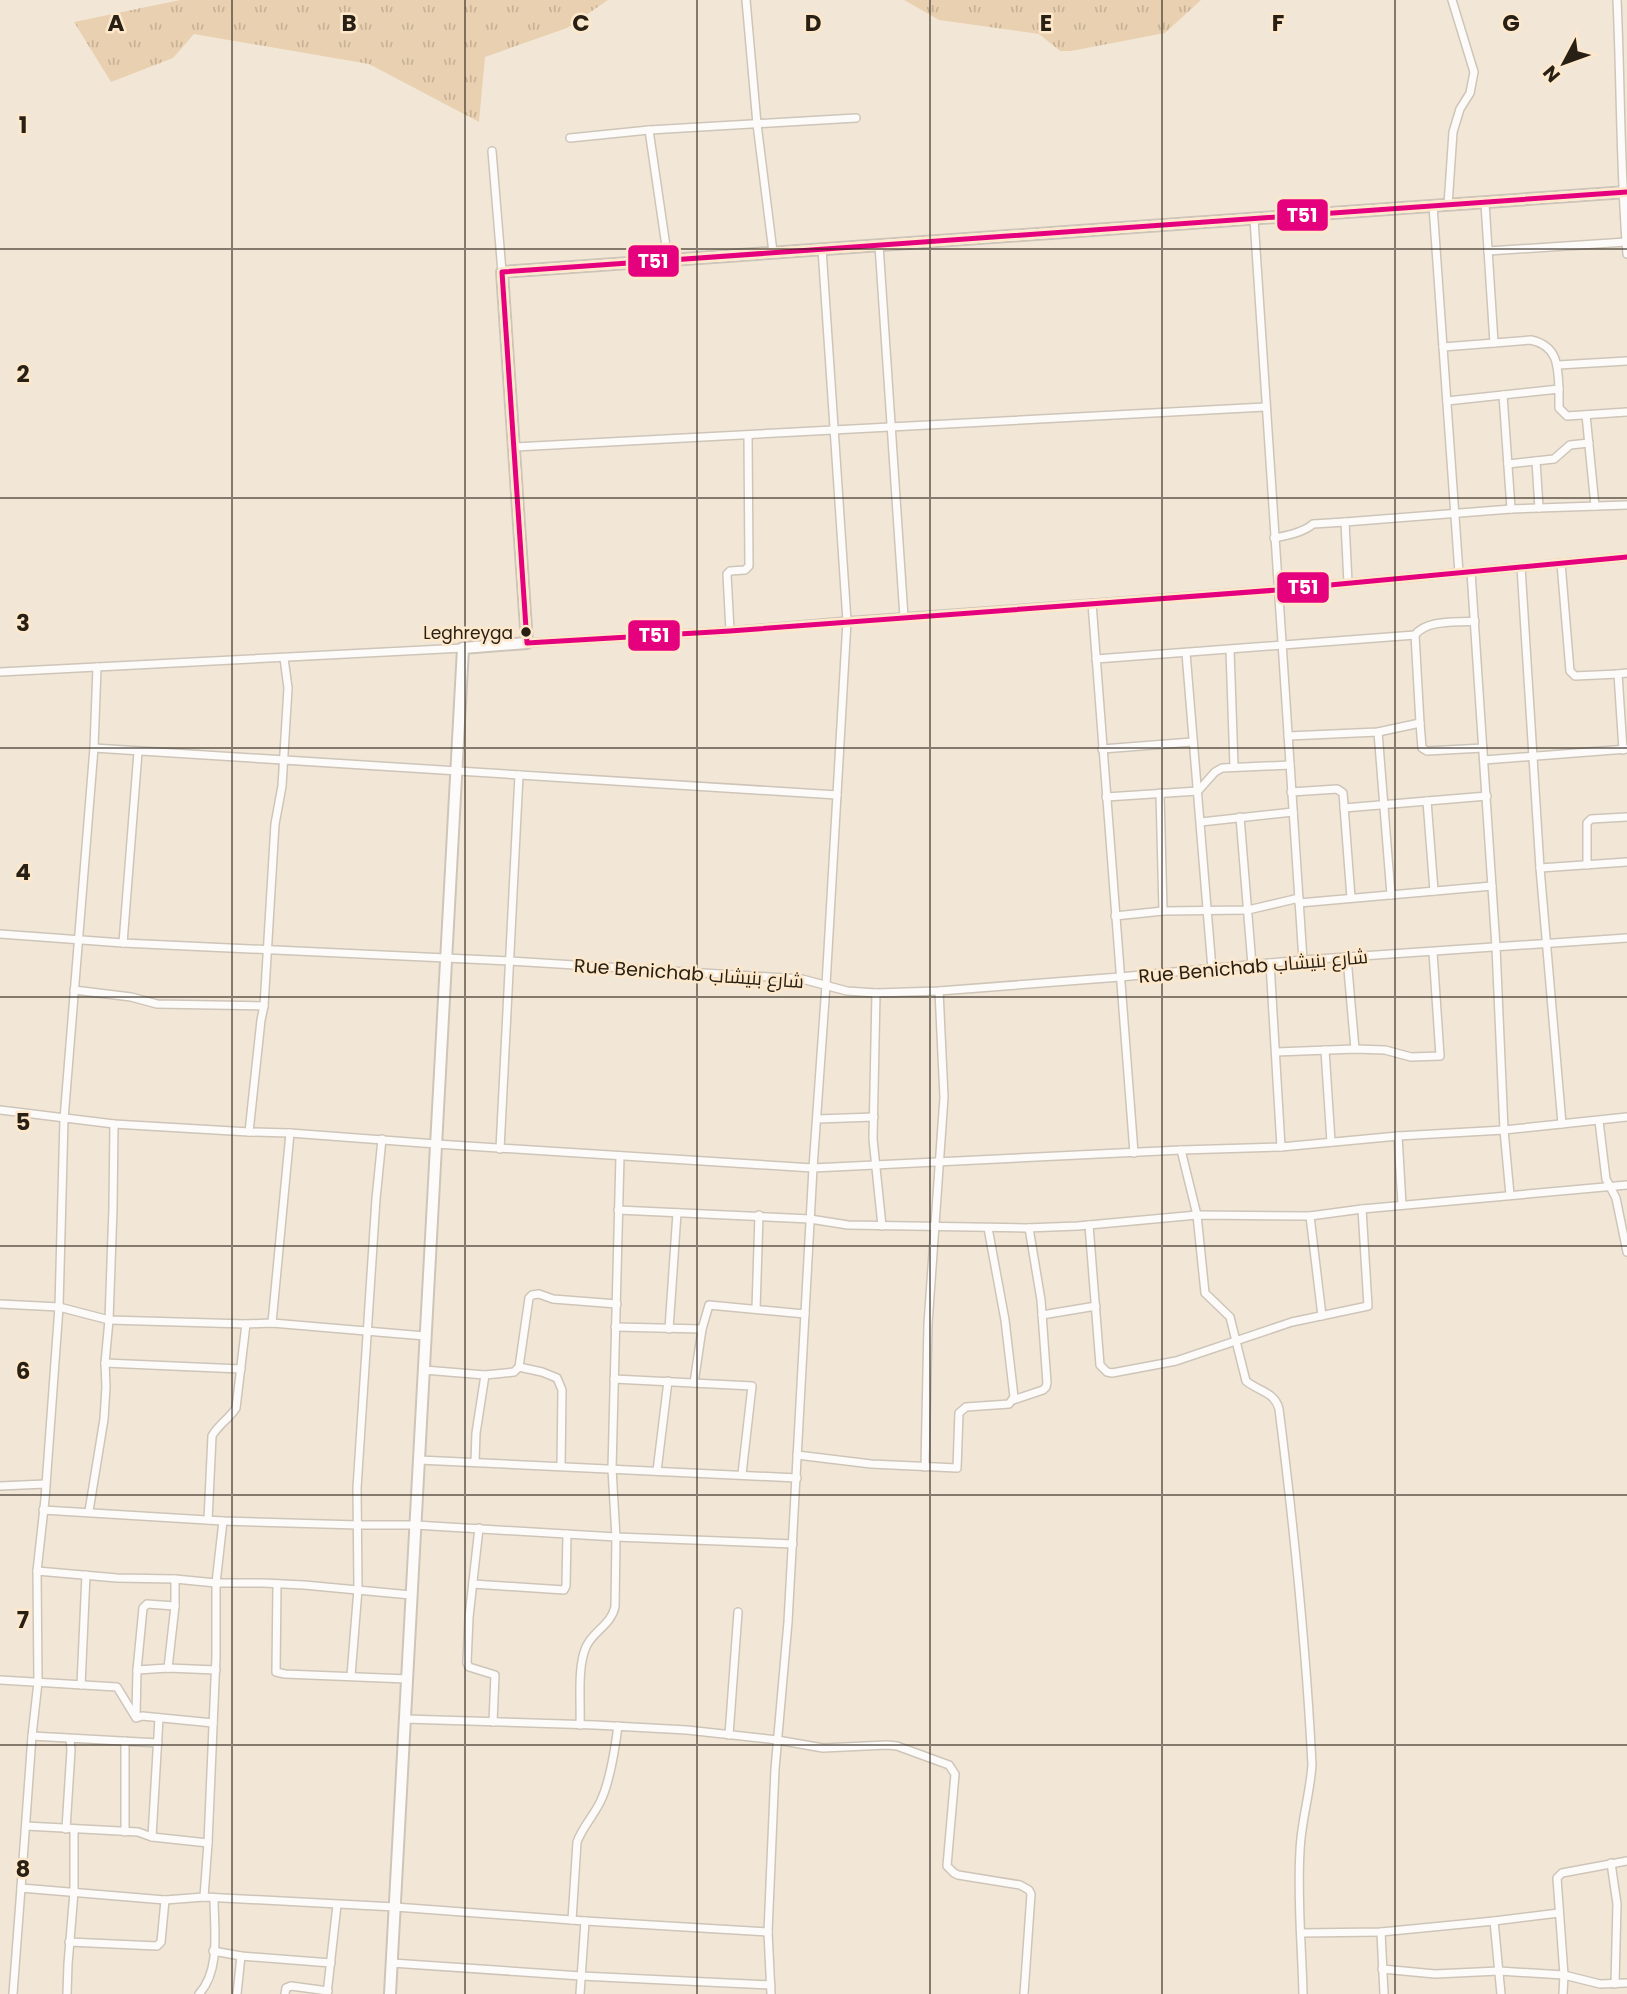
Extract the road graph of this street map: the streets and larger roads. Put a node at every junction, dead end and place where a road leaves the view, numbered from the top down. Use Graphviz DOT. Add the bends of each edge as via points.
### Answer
graph roads {
  1 [pos="746,0"];
  2 [pos="1452,0"];
  3 [pos="1617,0"];
  4 [pos="856,118"];
  5 [pos="757,124"];
  6 [pos="649,130"];
  7 [pos="570,138"];
  8 [pos="492,151"];
  9 [pos="1625,192"];
  10 [pos="1485,203"];
  11 [pos="1448,205"];
  12 [pos="1433,206"];
  13 [pos="1254,219"];
  14 [pos="1626,242"];
  15 [pos="879,245"];
  16 [pos="822,249"];
  17 [pos="1488,251"];
  18 [pos="773,252"];
  19 [pos="1627,254"];
  20 [pos="668,260"];
  21 [pos="502,272"];
  22 [pos="1494,343"];
  23 [pos="1443,347"];
  24 [pos="1627,361"];
  25 [pos="1558,365"];
  26 [pos="1559,389"];
  27 [pos="1503,395"];
  28 [pos="1447,401"];
  29 [pos="1265,407"];
  30 [pos="1627,412"];
  31 [pos="1586,415"];
  32 [pos="892,427"];
  33 [pos="834,430"];
  34 [pos="748,435"];
  35 [pos="1589,443"];
  36 [pos="515,447"];
  37 [pos="1535,461"];
  38 [pos="1508,464"];
  39 [pos="1627,505"];
  40 [pos="1595,506"];
  41 [pos="1539,508"];
  42 [pos="1511,509"];
  43 [pos="1455,514"];
  44 [pos="1345,522"];
  45 [pos="1274,538"];
  46 [pos="1627,557"];
  47 [pos="1561,563"];
  48 [pos="1521,567"];
  49 [pos="1471,572"];
  50 [pos="1459,573"];
  51 [pos="1348,583"];
  52 [pos="1277,590"];
  53 [pos="1092,603"];
  54 [pos="904,617"];
  55 [pos="847,621"];
  56 [pos="1475,621"];
  57 [pos="730,631"];
  58 [pos="1415,635"];
  59 [pos="527,643"];
  60 [pos="1281,646"];
  61 [pos="463,648"];
  62 [pos="1230,650"];
  63 [pos="1186,653"];
  64 [pos="284,659"];
  65 [pos="1096,659"];
  66 [pos="96,667"];
  67 [pos="0,672"];
  68 [pos="1623,673"];
  69 [pos="1420,723"];
  70 [pos="1378,732"];
  71 [pos="1287,736"];
  72 [pos="1192,742"];
  73 [pos="94,747"];
  74 [pos="1483,748"];
  75 [pos="1102,749"];
  76 [pos="1625,749"];
  77 [pos="138,752"];
  78 [pos="1533,756"];
  79 [pos="282,759"];
  80 [pos="1484,760"];
  81 [pos="1290,765"];
  82 [pos="1234,766"];
  83 [pos="456,771"];
  84 [pos="519,775"];
  85 [pos="1198,791"];
  86 [pos="1292,792"];
  87 [pos="1160,793"];
  88 [pos="837,794"];
  89 [pos="1486,796"];
  90 [pos="1106,797"];
  91 [pos="1427,801"];
  92 [pos="1385,805"];
  93 [pos="1344,808"];
  94 [pos="1293,812"];
  95 [pos="1240,817"];
  96 [pos="1627,817"];
  97 [pos="1201,821"];
  98 [pos="1627,862"];
  99 [pos="1587,865"];
  100 [pos="1539,868"];
  101 [pos="1492,886"];
  102 [pos="1434,891"];
  103 [pos="1391,895"];
  104 [pos="1351,898"];
  105 [pos="1299,900"];
  106 [pos="1248,909"];
  107 [pos="1163,911"];
  108 [pos="1208,911"];
  109 [pos="1115,916"];
  110 [pos="0,934"];
  111 [pos="1627,938"];
  112 [pos="78,939"];
  113 [pos="123,943"];
  114 [pos="1547,944"];
  115 [pos="1496,947"];
  116 [pos="268,949"];
  117 [pos="1433,951"];
  118 [pos="446,958"];
  119 [pos="1347,958"];
  120 [pos="1303,960"];
  121 [pos="510,961"];
  122 [pos="1270,963"];
  123 [pos="1252,965"];
  124 [pos="1213,969"];
  125 [pos="1120,977"];
  126 [pos="826,985"];
  127 [pos="74,990"];
  128 [pos="939,990"];
  129 [pos="876,993"];
  130 [pos="264,1006"];
  131 [pos="1355,1049"];
  132 [pos="1325,1050"];
  133 [pos="1276,1052"];
  134 [pos="0,1110"];
  135 [pos="874,1117"];
  136 [pos="1627,1117"];
  137 [pos="64,1119"];
  138 [pos="817,1119"];
  139 [pos="1599,1121"];
  140 [pos="114,1124"];
  141 [pos="1562,1124"];
  142 [pos="1504,1130"];
  143 [pos="249,1132"];
  144 [pos="290,1133"];
  145 [pos="1398,1136"];
  146 [pos="382,1139"];
  147 [pos="1331,1142"];
  148 [pos="436,1144"];
  149 [pos="1281,1147"];
  150 [pos="500,1149"];
  151 [pos="1181,1150"];
  152 [pos="1134,1153"];
  153 [pos="620,1156"];
  154 [pos="940,1161"];
  155 [pos="876,1164"];
  156 [pos="813,1168"];
  157 [pos="1627,1185"];
  158 [pos="1610,1187"];
  159 [pos="1510,1195"];
  160 [pos="1402,1205"];
  161 [pos="618,1209"];
  162 [pos="1362,1209"];
  163 [pos="677,1213"];
  164 [pos="1197,1214"];
  165 [pos="759,1215"];
  166 [pos="1310,1216"];
  167 [pos="810,1219"];
  168 [pos="1089,1225"];
  169 [pos="881,1226"];
  170 [pos="934,1227"];
  171 [pos="988,1228"];
  172 [pos="1029,1228"];
  173 [pos="1626,1241"];
  174 [pos="1627,1252"];
  175 [pos="0,1304"];
  176 [pos="617,1304"];
  177 [pos="1096,1306"];
  178 [pos="59,1307"];
  179 [pos="756,1309"];
  180 [pos="805,1314"];
  181 [pos="1042,1315"];
  182 [pos="1322,1316"];
  183 [pos="109,1320"];
  184 [pos="272,1323"];
  185 [pos="246,1324"];
  186 [pos="615,1327"];
  187 [pos="669,1329"];
  188 [pos="702,1329"];
  189 [pos="367,1330"];
  190 [pos="425,1336"];
  191 [pos="1235,1340"];
  192 [pos="105,1363"];
  193 [pos="519,1367"];
  194 [pos="241,1369"];
  195 [pos="424,1370"];
  196 [pos="485,1375"];
  197 [pos="614,1379"];
  198 [pos="668,1381"];
  199 [pos="694,1383"];
  200 [pos="1013,1400"];
  201 [pos="797,1455"];
  202 [pos="419,1460"];
  203 [pos="475,1462"];
  204 [pos="561,1466"];
  205 [pos="925,1467"];
  206 [pos="612,1469"];
  207 [pos="657,1471"];
  208 [pos="742,1474"];
  209 [pos="797,1478"];
  210 [pos="45,1484"];
  211 [pos="0,1486"];
  212 [pos="43,1510"];
  213 [pos="89,1511"];
  214 [pos="208,1520"];
  215 [pos="223,1521"];
  216 [pos="358,1525"];
  217 [pos="415,1525"];
  218 [pos="479,1528"];
  219 [pos="567,1534"];
  220 [pos="616,1537"];
  221 [pos="793,1544"];
  222 [pos="37,1571"];
  223 [pos="86,1575"];
  224 [pos="175,1579"];
  225 [pos="216,1583"];
  226 [pos="277,1584"];
  227 [pos="472,1584"];
  228 [pos="358,1589"];
  229 [pos="411,1595"];
  230 [pos="175,1606"];
  231 [pos="738,1612"];
  232 [pos="168,1668"];
  233 [pos="136,1670"];
  234 [pos="215,1670"];
  235 [pos="351,1676"];
  236 [pos="407,1679"];
  237 [pos="0,1680"];
  238 [pos="38,1682"];
  239 [pos="81,1685"];
  240 [pos="136,1718"];
  241 [pos="159,1718"];
  242 [pos="405,1719"];
  243 [pos="493,1722"];
  244 [pos="213,1723"];
  245 [pos="580,1725"];
  246 [pos="618,1726"];
  247 [pos="729,1735"];
  248 [pos="32,1736"];
  249 [pos="70,1739"];
  250 [pos="777,1740"];
  251 [pos="125,1741"];
  252 [pos="158,1743"];
  253 [pos="26,1826"];
  254 [pos="70,1829"];
  255 [pos="125,1832"];
  256 [pos="152,1837"];
  257 [pos="208,1843"];
  258 [pos="1627,1861"];
  259 [pos="1611,1863"];
  260 [pos="22,1888"];
  261 [pos="74,1892"];
  262 [pos="204,1897"];
  263 [pos="214,1898"];
  264 [pos="165,1900"];
  265 [pos="337,1905"];
  266 [pos="395,1907"];
  267 [pos="1559,1913"];
  268 [pos="572,1920"];
  269 [pos="585,1922"];
  270 [pos="1494,1922"];
  271 [pos="768,1932"];
  272 [pos="1381,1932"];
  273 [pos="1301,1933"];
  274 [pos="69,1942"];
  275 [pos="213,1951"];
  276 [pos="241,1956"];
  277 [pos="331,1963"];
  278 [pos="392,1963"];
  279 [pos="1382,1969"];
  280 [pos="1499,1971"];
  281 [pos="1564,1975"];
  282 [pos="581,1976"];
  283 [pos="1600,1983"];
  284 [pos="1627,1983"];
  285 [pos="1615,1984"];
  286 [pos="771,1985"];
  287 [pos="328,1992"];
  288 [pos="13,1994"];
  289 [pos="67,1994"];
  290 [pos="199,1994"];
  291 [pos="237,1994"];
  292 [pos="285,1994"];
  293 [pos="390,1994"];
  294 [pos="580,1994"];
  295 [pos="771,1994"];
  296 [pos="1024,1994"];
  297 [pos="1303,1994"];
  298 [pos="1384,1994"];
  299 [pos="1501,1994"];
  300 [pos="1563,1994"];
  301 [pos="1599,1994"];
  1 -- 5 [label="street"];
  2 -- 11 [label="street" via="1474,72 1453,132"];
  3 -- 9 [label="street"];
  4 -- 5 [label="street"];
  5 -- 6 [label="street"];
  5 -- 18 [label="street"];
  6 -- 7 [label="street"];
  6 -- 20 [label="street"];
  8 -- 21 [label="street"];
  9 -- 10 [label="street"];
  9 -- 14 [label="street"];
  10 -- 11 [label="street"];
  10 -- 17 [label="street"];
  11 -- 12 [label="street"];
  12 -- 13 [label="street"];
  12 -- 23 [label="street"];
  13 -- 15 [label="street"];
  13 -- 29 [label="street"];
  14 -- 17 [label="street"];
  14 -- 19 [label="street"];
  15 -- 16 [label="street"];
  15 -- 32 [label="street"];
  16 -- 18 [label="street"];
  16 -- 33 [label="street"];
  17 -- 22 [label="street"];
  18 -- 20 [label="street"];
  20 -- 21 [label="street"];
  21 -- 36 [label="street"];
  22 -- 23 [label="street"];
  22 -- 25 [label="street" via="1540,342"];
  23 -- 28 [label="street"];
  24 -- 25 [label="street"];
  25 -- 26 [label="street"];
  26 -- 27 [label="street"];
  26 -- 31 [label="street" via="1562,412"];
  27 -- 28 [label="street"];
  27 -- 38 [label="street"];
  28 -- 43 [label="street"];
  29 -- 32 [label="street"];
  29 -- 45 [label="street"];
  30 -- 31 [label="street"];
  31 -- 35 [label="street"];
  32 -- 33 [label="street"];
  32 -- 54 [label="street"];
  33 -- 34 [label="street"];
  33 -- 55 [label="street"];
  34 -- 36 [label="street"];
  34 -- 57 [label="street" via="749,566 727,574"];
  35 -- 37 [label="street" via="1570,445 1554,458"];
  35 -- 40 [label="street"];
  36 -- 59 [label="street"];
  37 -- 38 [label="street"];
  37 -- 41 [label="street"];
  38 -- 42 [label="street"];
  39 -- 40 [label="street"];
  40 -- 41 [label="street"];
  41 -- 42 [label="street"];
  42 -- 43 [label="street"];
  43 -- 44 [label="street"];
  43 -- 50 [label="street"];
  44 -- 45 [label="street" via="1313,524"];
  44 -- 51 [label="street"];
  45 -- 52 [label="street"];
  46 -- 47 [label="street"];
  47 -- 48 [label="street"];
  47 -- 68 [label="street" via="1570,671 1575,676"];
  48 -- 49 [label="street"];
  48 -- 78 [label="street"];
  49 -- 50 [label="street"];
  49 -- 56 [label="street"];
  50 -- 51 [label="street"];
  51 -- 52 [label="street"];
  52 -- 53 [label="street"];
  52 -- 60 [label="street"];
  53 -- 54 [label="street"];
  53 -- 65 [label="street"];
  54 -- 55 [label="street"];
  55 -- 57 [label="street"];
  55 -- 88 [label="street"];
  56 -- 58 [label="street" via="1427,625"];
  56 -- 74 [label="street"];
  57 -- 59 [label="street"];
  58 -- 60 [label="street"];
  58 -- 69 [label="street"];
  59 -- 61 [label="street"];
  60 -- 62 [label="street"];
  60 -- 71 [label="street"];
  61 -- 64 [label="street"];
  61 -- 83 [label="street"];
  62 -- 63 [label="street"];
  62 -- 82 [label="street"];
  63 -- 65 [label="street"];
  63 -- 72 [label="street"];
  64 -- 66 [label="street"];
  64 -- 79 [label="street" via="288,688"];
  65 -- 75 [label="street"];
  66 -- 67 [label="street"];
  66 -- 73 [label="street"];
  68 -- 76 [label="street"];
  69 -- 70 [label="street"];
  69 -- 74 [label="street" via="1422,748 1427,751"];
  70 -- 71 [label="street"];
  70 -- 92 [label="street"];
  71 -- 81 [label="street"];
  72 -- 75 [label="street"];
  72 -- 85 [label="street"];
  73 -- 77 [label="street"];
  73 -- 112 [label="street"];
  74 -- 80 [label="street"];
  75 -- 90 [label="street"];
  76 -- 78 [label="street"];
  77 -- 79 [label="street"];
  77 -- 113 [label="street"];
  78 -- 80 [label="street"];
  78 -- 100 [label="street"];
  79 -- 83 [label="street"];
  79 -- 116 [label="street"];
  80 -- 89 [label="street"];
  81 -- 82 [label="street"];
  81 -- 86 [label="street"];
  82 -- 85 [label="street" via="1217,769"];
  83 -- 84 [label="street"];
  83 -- 118 [label="street"];
  84 -- 88 [label="street"];
  84 -- 121 [label="street"];
  85 -- 87 [label="street"];
  85 -- 97 [label="street"];
  86 -- 93 [label="street" via="1339,789"];
  86 -- 94 [label="street"];
  87 -- 90 [label="street"];
  87 -- 107 [label="street"];
  88 -- 126 [label="street"];
  89 -- 91 [label="street"];
  89 -- 101 [label="street"];
  90 -- 109 [label="street"];
  91 -- 92 [label="street"];
  91 -- 102 [label="street"];
  92 -- 93 [label="street"];
  92 -- 103 [label="street"];
  93 -- 104 [label="street"];
  94 -- 95 [label="street"];
  94 -- 105 [label="street"];
  95 -- 97 [label="street"];
  95 -- 106 [label="street"];
  96 -- 99 [label="street" via="1591,818 1587,823"];
  97 -- 108 [label="street"];
  98 -- 99 [label="street"];
  99 -- 100 [label="street"];
  100 -- 114 [label="street"];
  101 -- 102 [label="street"];
  101 -- 115 [label="street"];
  102 -- 103 [label="street"];
  103 -- 104 [label="street"];
  104 -- 105 [label="street"];
  105 -- 106 [label="street"];
  105 -- 120 [label="street"];
  106 -- 108 [label="street"];
  106 -- 123 [label="street"];
  107 -- 108 [label="street"];
  107 -- 109 [label="street"];
  108 -- 124 [label="street"];
  109 -- 125 [label="street"];
  110 -- 112 [label="street, Rue Benichab شارع بنيشاب"];
  111 -- 114 [label="street, Rue Benichab شارع بنيشاب"];
  112 -- 113 [label="street, Rue Benichab شارع بنيشاب"];
  112 -- 127 [label="street"];
  113 -- 116 [label="street, Rue Benichab شارع بنيشاب"];
  114 -- 115 [label="street, Rue Benichab شارع بنيشاب"];
  114 -- 141 [label="street"];
  115 -- 117 [label="street, Rue Benichab شارع بنيشاب"];
  115 -- 142 [label="street"];
  116 -- 118 [label="street, Rue Benichab شارع بنيشاب"];
  116 -- 130 [label="street"];
  117 -- 119 [label="street, Rue Benichab شارع بنيشاب"];
  117 -- 131 [label="street" via="1440,1056"];
  118 -- 121 [label="street, Rue Benichab شارع بنيشاب"];
  118 -- 148 [label="street"];
  119 -- 120 [label="street, Rue Benichab شارع بنيشاب"];
  119 -- 131 [label="street"];
  120 -- 122 [label="street, Rue Benichab شارع بنيشاب"];
  121 -- 126 [label="street, Rue Benichab شارع بنيشاب" via="802,979"];
  121 -- 150 [label="street"];
  122 -- 123 [label="street, Rue Benichab شارع بنيشاب"];
  122 -- 133 [label="street"];
  123 -- 124 [label="street, Rue Benichab شارع بنيشاب"];
  124 -- 125 [label="street, Rue Benichab شارع بنيشاب"];
  125 -- 128 [label="street, Rue Benichab شارع بنيشاب"];
  125 -- 152 [label="street"];
  126 -- 129 [label="street, Rue Benichab شارع بنيشاب"];
  126 -- 138 [label="street"];
  127 -- 130 [label="street" via="131,996 157,1004"];
  127 -- 137 [label="street"];
  128 -- 129 [label="street, Rue Benichab شارع بنيشاب"];
  128 -- 154 [label="street" via="944,1097"];
  129 -- 135 [label="street"];
  130 -- 143 [label="street"];
  131 -- 132 [label="street"];
  132 -- 133 [label="street"];
  132 -- 147 [label="street"];
  133 -- 149 [label="street"];
  134 -- 137 [label="street"];
  135 -- 138 [label="street"];
  135 -- 155 [label="street"];
  136 -- 139 [label="street"];
  137 -- 140 [label="street"];
  137 -- 178 [label="street"];
  138 -- 156 [label="street"];
  139 -- 141 [label="street"];
  139 -- 158 [label="street"];
  140 -- 143 [label="street"];
  140 -- 183 [label="street"];
  141 -- 142 [label="street"];
  142 -- 145 [label="street"];
  142 -- 159 [label="street"];
  143 -- 144 [label="street"];
  144 -- 146 [label="street"];
  144 -- 184 [label="street"];
  145 -- 147 [label="street"];
  145 -- 160 [label="street"];
  146 -- 148 [label="street"];
  146 -- 189 [label="street"];
  147 -- 149 [label="street"];
  148 -- 150 [label="street"];
  148 -- 190 [label="street"];
  149 -- 151 [label="street"];
  150 -- 153 [label="street"];
  151 -- 152 [label="street"];
  151 -- 164 [label="street"];
  152 -- 154 [label="street"];
  153 -- 156 [label="street"];
  153 -- 161 [label="street"];
  154 -- 155 [label="street"];
  154 -- 170 [label="street"];
  155 -- 156 [label="street"];
  155 -- 169 [label="street"];
  156 -- 167 [label="street"];
  157 -- 158 [label="street"];
  158 -- 159 [label="street"];
  158 -- 173 [label="street"];
  159 -- 160 [label="street"];
  160 -- 162 [label="street"];
  161 -- 163 [label="street"];
  161 -- 176 [label="street"];
  162 -- 166 [label="street"];
  162 -- 182 [label="street" via="1368,1306"];
  163 -- 165 [label="street"];
  163 -- 187 [label="street"];
  164 -- 166 [label="street"];
  164 -- 168 [label="street"];
  164 -- 191 [label="street" via="1205,1293 1230,1317"];
  165 -- 167 [label="street"];
  165 -- 179 [label="street"];
  166 -- 182 [label="street"];
  167 -- 169 [label="street"];
  167 -- 180 [label="street"];
  168 -- 172 [label="street"];
  168 -- 177 [label="street"];
  169 -- 170 [label="street"];
  170 -- 171 [label="street"];
  170 -- 205 [label="street"];
  171 -- 172 [label="street"];
  171 -- 200 [label="street" via="1005,1320"];
  172 -- 181 [label="street"];
  173 -- 174 [label="street"];
  175 -- 178 [label="street"];
  176 -- 186 [label="street"];
  176 -- 193 [label="street" via="532,1295"];
  177 -- 181 [label="street"];
  177 -- 191 [label="street" via="1100,1365 1107,1372 1177,1361"];
  178 -- 183 [label="street"];
  178 -- 210 [label="street"];
  179 -- 180 [label="street"];
  179 -- 188 [label="street" via="709,1305"];
  180 -- 201 [label="street"];
  181 -- 200 [label="street" via="1046,1387"];
  182 -- 191 [label="street"];
  183 -- 185 [label="street"];
  183 -- 192 [label="street"];
  184 -- 185 [label="street"];
  184 -- 189 [label="street"];
  185 -- 194 [label="street"];
  186 -- 187 [label="street"];
  186 -- 197 [label="street"];
  187 -- 188 [label="street"];
  188 -- 199 [label="street"];
  189 -- 190 [label="street"];
  189 -- 216 [label="street"];
  190 -- 195 [label="street"];
  191 -- 273 [label="street" via="1245,1381 1277,1401 1295,1533 1312,1765 1299,1853"];
  192 -- 194 [label="street"];
  192 -- 213 [label="street" via="104,1419"];
  193 -- 196 [label="street" via="511,1374"];
  193 -- 204 [label="street" via="557,1378 562,1390"];
  194 -- 214 [label="street" via="236,1408 212,1436"];
  195 -- 196 [label="street"];
  195 -- 202 [label="street"];
  196 -- 203 [label="street"];
  197 -- 198 [label="street"];
  197 -- 206 [label="street"];
  198 -- 199 [label="street"];
  198 -- 207 [label="street"];
  199 -- 208 [label="street" via="752,1386"];
  200 -- 205 [label="street" via="960,1410 958,1466"];
  201 -- 205 [label="street"];
  201 -- 209 [label="street"];
  202 -- 203 [label="street"];
  202 -- 217 [label="street"];
  203 -- 204 [label="street"];
  204 -- 206 [label="street"];
  206 -- 207 [label="street"];
  206 -- 220 [label="street"];
  207 -- 208 [label="street"];
  208 -- 209 [label="street"];
  209 -- 221 [label="street"];
  210 -- 211 [label="street"];
  210 -- 212 [label="street"];
  212 -- 213 [label="street"];
  212 -- 222 [label="street"];
  213 -- 214 [label="street"];
  214 -- 215 [label="street"];
  215 -- 216 [label="street"];
  215 -- 225 [label="street"];
  216 -- 217 [label="street"];
  216 -- 228 [label="street"];
  217 -- 218 [label="street"];
  217 -- 229 [label="street"];
  218 -- 219 [label="street"];
  218 -- 227 [label="street"];
  219 -- 220 [label="street"];
  219 -- 227 [label="street" via="564,1590"];
  220 -- 221 [label="street"];
  220 -- 245 [label="street" via="615,1607 586,1647"];
  221 -- 250 [label="street"];
  222 -- 223 [label="street"];
  222 -- 238 [label="street"];
  223 -- 224 [label="street"];
  223 -- 239 [label="street"];
  224 -- 225 [label="street"];
  224 -- 230 [label="street"];
  225 -- 226 [label="street"];
  225 -- 234 [label="street"];
  226 -- 228 [label="street"];
  226 -- 235 [label="street" via="276,1672"];
  227 -- 243 [label="street" via="467,1663 496,1677"];
  228 -- 229 [label="street"];
  228 -- 235 [label="street"];
  229 -- 236 [label="street"];
  230 -- 232 [label="street"];
  230 -- 233 [label="street" via="144,1605"];
  231 -- 247 [label="street"];
  232 -- 233 [label="street"];
  232 -- 234 [label="street"];
  233 -- 240 [label="street"];
  234 -- 244 [label="street"];
  235 -- 236 [label="street"];
  236 -- 242 [label="street"];
  237 -- 238 [label="street"];
  238 -- 239 [label="street"];
  238 -- 248 [label="street"];
  239 -- 240 [label="street" via="117,1688"];
  240 -- 241 [label="street"];
  241 -- 244 [label="street"];
  241 -- 252 [label="street"];
  242 -- 243 [label="street"];
  242 -- 266 [label="street"];
  243 -- 245 [label="street"];
  244 -- 257 [label="street"];
  245 -- 246 [label="street"];
  246 -- 247 [label="street"];
  246 -- 268 [label="street" via="601,1800 577,1842"];
  247 -- 250 [label="street"];
  248 -- 249 [label="street"];
  248 -- 253 [label="street"];
  249 -- 251 [label="street"];
  249 -- 254 [label="street"];
  250 -- 271 [label="street"];
  250 -- 296 [label="street" via="823,1748 897,1746 949,1766 955,1773 947,1866 958,1875 1020,1885 1031,1894"];
  251 -- 252 [label="street"];
  251 -- 255 [label="street"];
  252 -- 256 [label="street"];
  253 -- 254 [label="street"];
  253 -- 260 [label="street"];
  254 -- 255 [label="street"];
  254 -- 261 [label="street"];
  255 -- 256 [label="street"];
  256 -- 257 [label="street"];
  257 -- 262 [label="street"];
  258 -- 259 [label="street"];
  259 -- 267 [label="street" via="1559,1875"];
  259 -- 285 [label="street" via="1617,1905"];
  260 -- 261 [label="street"];
  260 -- 288 [label="street"];
  261 -- 264 [label="street"];
  261 -- 274 [label="street"];
  262 -- 263 [label="street"];
  262 -- 264 [label="street"];
  263 -- 265 [label="street"];
  263 -- 275 [label="street"];
  264 -- 274 [label="street" via="162,1942 157,1946"];
  265 -- 266 [label="street"];
  265 -- 277 [label="street"];
  266 -- 268 [label="street"];
  266 -- 278 [label="street"];
  267 -- 270 [label="street"];
  267 -- 281 [label="street"];
  268 -- 269 [label="street"];
  269 -- 271 [label="street"];
  269 -- 282 [label="street"];
  270 -- 272 [label="street"];
  270 -- 280 [label="street"];
  271 -- 286 [label="street"];
  272 -- 273 [label="street"];
  272 -- 279 [label="street"];
  273 -- 297 [label="street"];
  274 -- 289 [label="street"];
  275 -- 276 [label="street"];
  275 -- 290 [label="street" via="210,1980"];
  276 -- 277 [label="street"];
  276 -- 291 [label="street"];
  277 -- 287 [label="street"];
  278 -- 282 [label="street"];
  278 -- 293 [label="street"];
  279 -- 280 [label="street" via="1435,1974"];
  279 -- 298 [label="street"];
  280 -- 281 [label="street"];
  280 -- 299 [label="street"];
  281 -- 283 [label="street"];
  281 -- 300 [label="street"];
  282 -- 286 [label="street"];
  282 -- 294 [label="street"];
  283 -- 285 [label="street"];
  283 -- 301 [label="street"];
  284 -- 285 [label="street"];
  286 -- 295 [label="street"];
  287 -- 292 [label="street" via="290,1986"];
}
